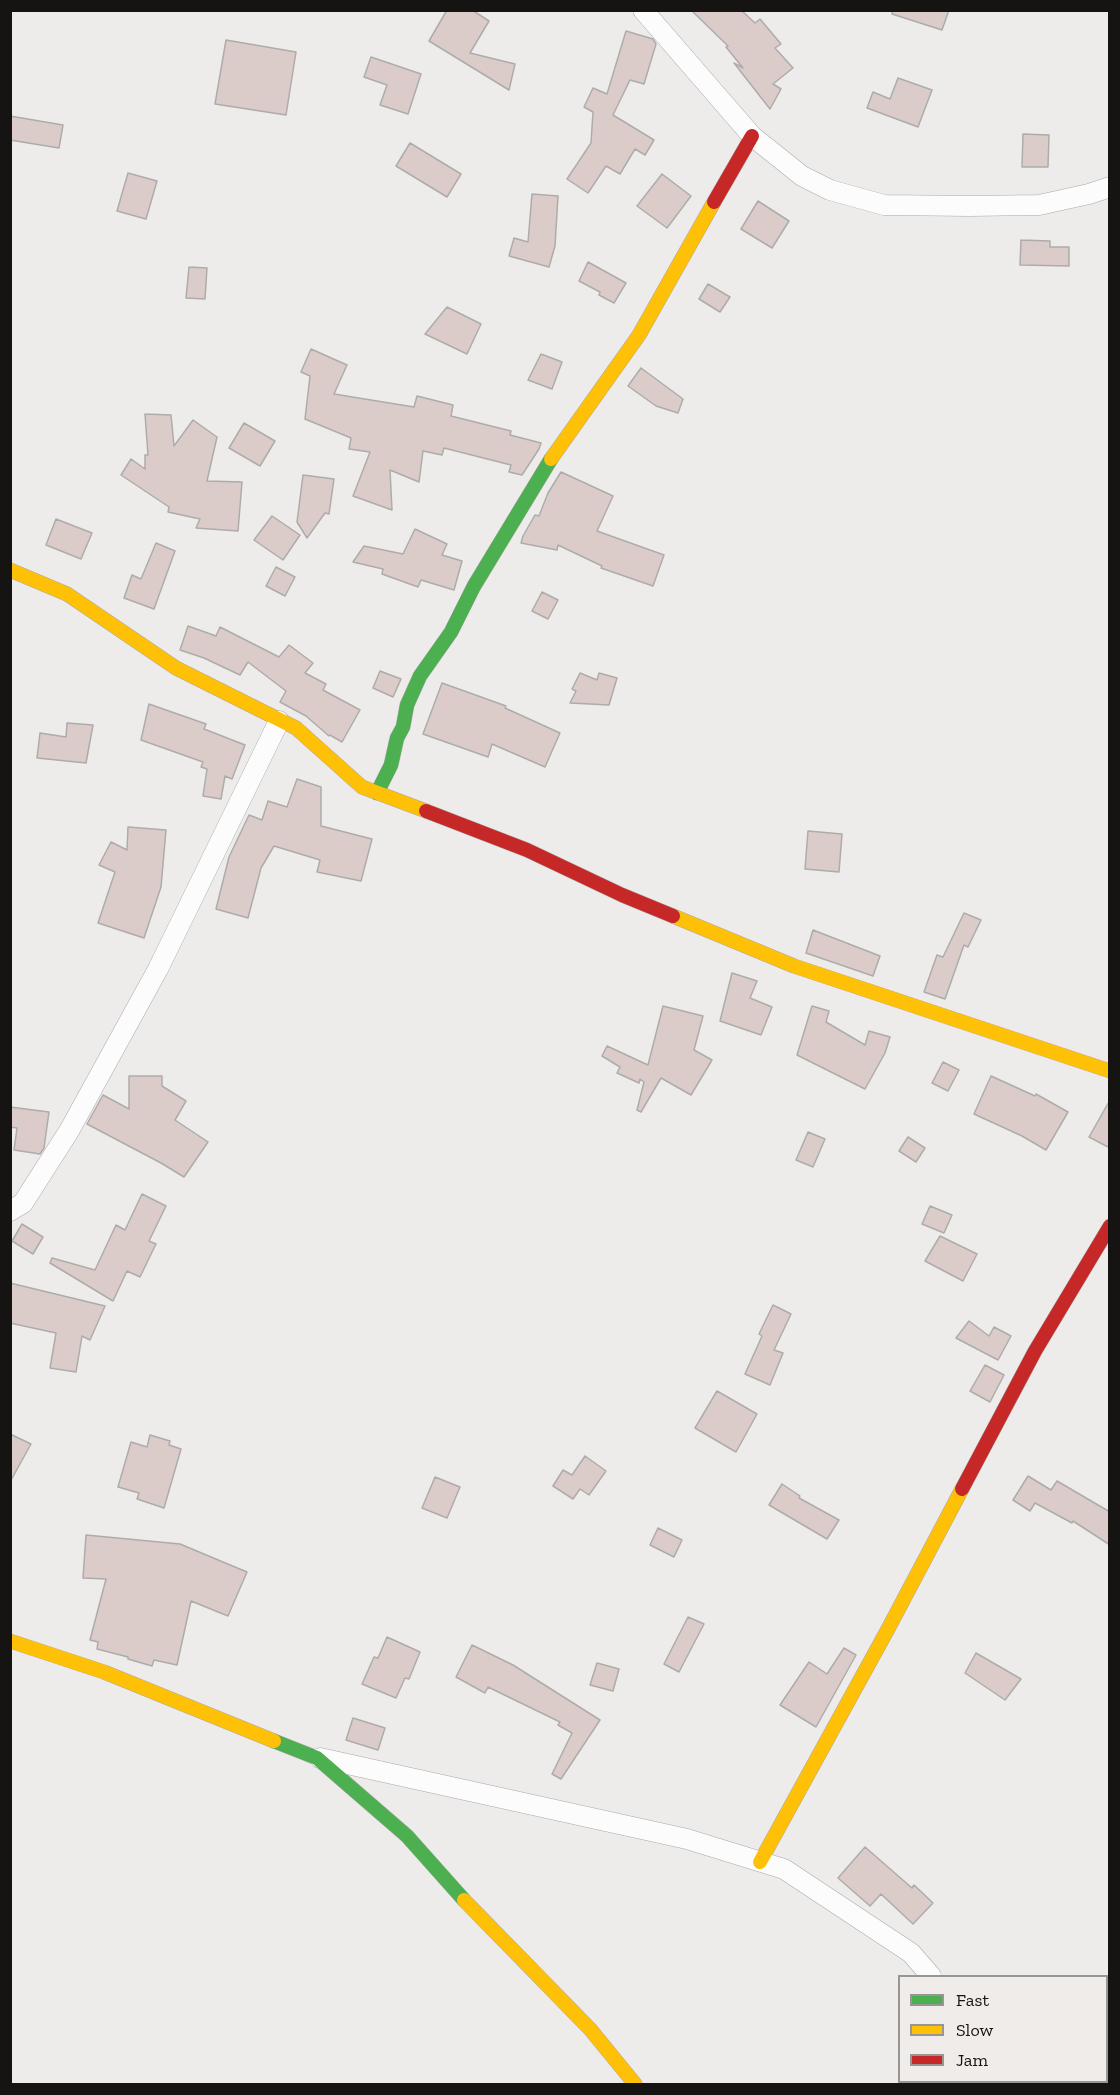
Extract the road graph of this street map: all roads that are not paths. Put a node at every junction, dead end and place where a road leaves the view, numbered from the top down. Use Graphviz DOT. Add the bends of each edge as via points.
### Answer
graph roads {
  1 [pos="642,10"];
  2 [pos="752,136"];
  3 [pos="1110,187"];
  4 [pos="10,570"];
  5 [pos="279,721"];
  6 [pos="377,793"];
  7 [pos="1110,1071"];
  8 [pos="10,1211"];
  9 [pos="1110,1226"];
  10 [pos="10,1641"];
  11 [pos="318,1758"];
  12 [pos="760,1862"];
  13 [pos="929,1975"];
  14 [pos="635,2085"];
  1 -- 2 [label="street"];
  2 -- 3 [label="street" via="802,176 830,190 884,205 1039,205"];
  2 -- 6 [label="street" via="639,335 547,465 451,632 420,676 407,705 391,765"];
  4 -- 5 [label="street" via="67,594 176,668"];
  5 -- 6 [label="street" via="296,728 362,788"];
  5 -- 8 [label="street" via="152,980 69,1131 23,1203"];
  6 -- 7 [label="street" via="527,850 794,966"];
  9 -- 12 [label="street" via="1035,1351"];
  10 -- 11 [label="street" via="104,1672"];
  11 -- 12 [label="street" via="687,1839"];
  11 -- 14 [label="street" via="407,1836 590,2029"];
  12 -- 13 [label="street" via="784,1869 911,1953"];
}
